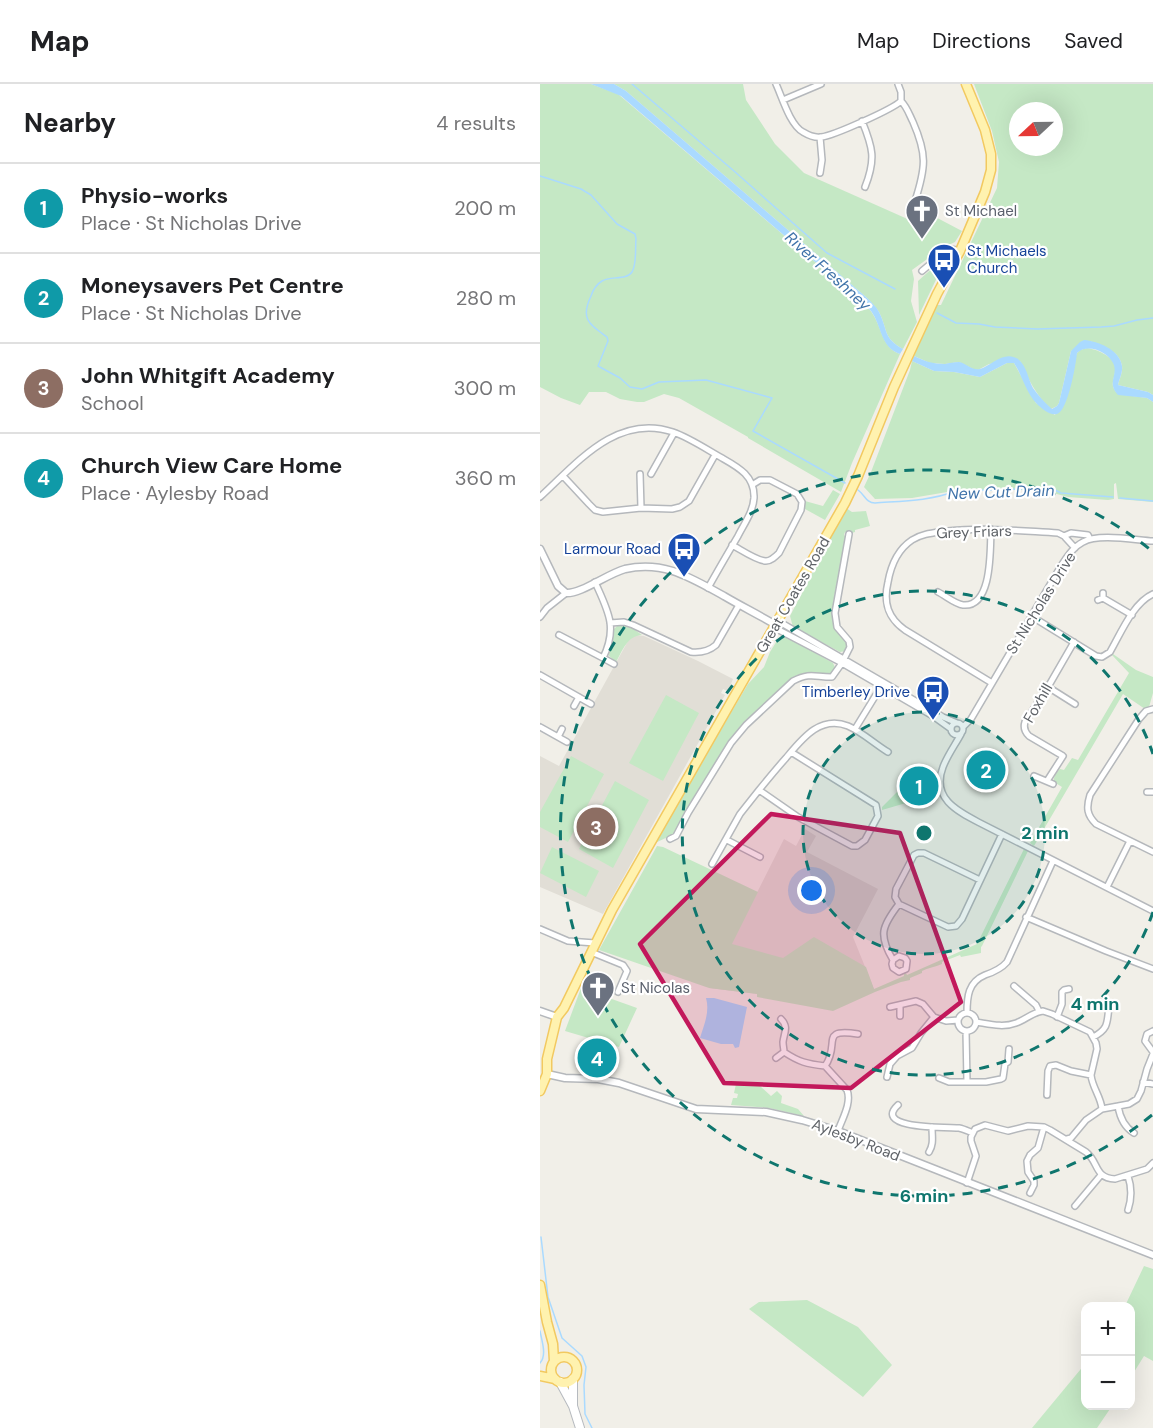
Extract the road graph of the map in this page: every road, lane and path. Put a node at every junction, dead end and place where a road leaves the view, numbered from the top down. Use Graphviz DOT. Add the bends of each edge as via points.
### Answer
graph roads {
  1 [pos="776,84"];
  2 [pos="822,84"];
  3 [pos="898,84"];
  4 [pos="966,84"];
  5 [pos="783,100"];
  6 [pos="901,101"];
  7 [pos="862,122"];
  8 [pos="820,137"];
  9 [pos="820,173"];
  10 [pos="865,187"];
  11 [pos="915,201"];
  12 [pos="960,251"];
  13 [pos="922,271"];
  14 [pos="674,433"];
  15 [pos="715,454"];
  16 [pos="640,474"];
  17 [pos="651,474"];
  18 [pos="563,476"];
  19 [pos="752,484"];
  20 [pos="540,497"];
  21 [pos="641,508"];
  22 [pos="991,529"];
  23 [pos="849,534"];
  24 [pos="1065,536"];
  25 [pos="1090,539"];
  26 [pos="1153,541"];
  27 [pos="732,545"];
  28 [pos="1075,548"];
  29 [pos="540,549"];
  30 [pos="595,582"];
  31 [pos="708,588"];
  32 [pos="937,592"];
  33 [pos="566,593"];
  34 [pos="1153,594"];
  35 [pos="1101,597"];
  36 [pos="739,605"];
  37 [pos="1132,615"];
  38 [pos="1031,616"];
  39 [pos="540,617"];
  40 [pos="610,623"];
  41 [pos="776,624"];
  42 [pos="559,635"];
  43 [pos="1074,642"];
  44 [pos="603,658"];
  45 [pos="843,661"];
  46 [pos="614,664"];
  47 [pos="540,675"];
  48 [pos="992,683"];
  49 [pos="882,685"];
  50 [pos="1048,687"];
  51 [pos="579,697"];
  52 [pos="591,704"];
  53 [pos="1077,705"];
  54 [pos="574,706"];
  55 [pos="1153,709"];
  56 [pos="957,723"];
  57 [pos="540,727"];
  58 [pos="963,727"];
  59 [pos="562,729"];
  60 [pos="855,729"];
  61 [pos="952,730"];
  62 [pos="961,734"];
  63 [pos="558,737"];
  64 [pos="567,742"];
  65 [pos="953,749"];
  66 [pos="791,752"];
  67 [pos="888,752"];
  68 [pos="1034,776"];
  69 [pos="1047,781"];
  70 [pos="1053,784"];
  71 [pos="759,790"];
  72 [pos="1002,834"];
  73 [pos="670,839"];
  74 [pos="727,840"];
  75 [pos="1130,841"];
  76 [pos="1153,852"];
  77 [pos="760,857"];
  78 [pos="1053,861"];
  79 [pos="712,864"];
  80 [pos="980,880"];
  81 [pos="1107,887"];
  82 [pos="899,904"];
  83 [pos="1153,911"];
  84 [pos="1026,917"];
  85 [pos="540,929"];
  86 [pos="596,943"];
  87 [pos="591,952"];
  88 [pos="893,960"];
  89 [pos="1153,969"];
  90 [pos="1014,986"];
  91 [pos="1069,989"];
  92 [pos="618,992"];
  93 [pos="900,1005"];
  94 [pos="1109,1006"];
  95 [pos="890,1007"];
  96 [pos="540,1011"];
  97 [pos="1039,1011"];
  98 [pos="967,1013"];
  99 [pos="900,1016"];
  100 [pos="557,1017"];
  101 [pos="934,1017"];
  102 [pos="1057,1017"];
  103 [pos="781,1019"];
  104 [pos="958,1020"];
  105 [pos="976,1022"];
  106 [pos="966,1031"];
  107 [pos="1153,1031"];
  108 [pos="858,1034"];
  109 [pos="1094,1037"];
  110 [pos="1008,1049"];
  111 [pos="784,1052"];
  112 [pos="1153,1053"];
  113 [pos="776,1058"];
  114 [pos="825,1066"];
  115 [pos="547,1074"];
  116 [pos="1091,1075"];
  117 [pos="887,1077"];
  118 [pos="939,1078"];
  119 [pos="1003,1078"];
  120 [pos="967,1082"];
  121 [pos="1143,1082"];
  122 [pos="1008,1084"];
  123 [pos="1153,1084"];
  124 [pos="540,1091"];
  125 [pos="1047,1095"];
  126 [pos="898,1105"];
  127 [pos="1118,1106"];
  128 [pos="1102,1109"];
  129 [pos="932,1127"];
  130 [pos="1044,1127"];
  131 [pos="838,1131"];
  132 [pos="973,1133"];
  133 [pos="1134,1133"];
  134 [pos="1065,1138"];
  135 [pos="929,1152"];
  136 [pos="1153,1163"];
  137 [pos="1101,1175"];
  138 [pos="1128,1176"];
  139 [pos="967,1183"];
  140 [pos="1030,1193"];
  141 [pos="1074,1194"];
  142 [pos="1081,1199"];
  143 [pos="1075,1206"];
  144 [pos="1128,1210"];
  145 [pos="1153,1255"];
  146 [pos="540,1285"];
  147 [pos="554,1344"];
  148 [pos="566,1358"];
  149 [pos="553,1364"];
  150 [pos="540,1375"];
  151 [pos="573,1379"];
  152 [pos="557,1381"];
  153 [pos="573,1406"];
  154 [pos="580,1428"];
  1 -- 5 [label="street"];
  2 -- 5 [label="street"];
  3 -- 6 [label="street"];
  4 -- 12 [label="main road, Great Coates Road" via="987,138 991,170"];
  5 -- 8 [label="street" via="797,128"];
  6 -- 7 [label="street"];
  6 -- 11 [label="street" via="923,150 924,170"];
  7 -- 8 [label="street"];
  7 -- 10 [label="street" via="872,154"];
  8 -- 9 [label="street"];
  12 -- 13 [label="street" via="951,249"];
  12 -- 41 [label="main road, Great Coates Road" via="906,362 850,493"];
  14 -- 15 [label="street"];
  14 -- 17 [label="street"];
  14 -- 18 [label="street" via="643,428 621,432 601,442"];
  15 -- 19 [label="street" via="743,471"];
  15 -- 21 [label="street" via="683,506"];
  16 -- 21 [label="street"];
  18 -- 20 [label="street"];
  18 -- 21 [label="street" via="596,510 607,513"];
  19 -- 27 [label="street" via="752,509"];
  19 -- 27 [label="street" via="770,480 797,494 801,510 773,559 760,560"];
  22 -- 24 [label="street, Grey Friars"];
  22 -- 32 [label="street" via="987,581 979,599 964,605"];
  22 -- 48 [label="street, Grey Friars" via="930,533 910,541 893,562 885,600 891,617 900,626"];
  23 -- 45 [label="street" via="835,613 837,627 850,646"];
  24 -- 25 [label="street, Grey Friars" via="1088,535"];
  24 -- 28 [label="street"];
  25 -- 26 [label="street, St Nicholas Drive"];
  25 -- 28 [label="street, St Nicholas Drive"];
  27 -- 31 [label="street"];
  28 -- 38 [label="street, St Nicholas Drive"];
  29 -- 33 [label="street" via="558,586"];
  30 -- 31 [label="street" via="626,569 653,567 683,574"];
  30 -- 33 [label="street"];
  30 -- 40 [label="street"];
  31 -- 36 [label="street"];
  33 -- 39 [label="street"];
  34 -- 37 [label="street" via="1142,600"];
  35 -- 37 [label="street"];
  36 -- 40 [label="street" via="716,645 697,653 633,625"];
  36 -- 41 [label="street"];
  37 -- 43 [label="street" via="1105,656 1096,656"];
  38 -- 43 [label="street"];
  38 -- 48 [label="street, St Nicholas Drive"];
  40 -- 44 [label="street" via="610,641"];
  41 -- 45 [label="street"];
  41 -- 86 [label="main road, Great Coates Road"];
  42 -- 44 [label="street"];
  43 -- 50 [label="street, Foxhill"];
  44 -- 46 [label="street"];
  45 -- 49 [label="street"];
  45 -- 73 [label="street" via="832,677 815,675 793,681 746,725 730,743 676,836"];
  47 -- 51 [label="street"];
  48 -- 58 [label="street, St Nicholas Drive"];
  49 -- 56 [label="street"];
  49 -- 60 [label="street"];
  49 -- 61 [label="street"];
  50 -- 53 [label="street"];
  50 -- 69 [label="street, Foxhill" via="1024,726 1026,734 1063,756"];
  51 -- 52 [label="street"];
  51 -- 54 [label="street"];
  55 -- 75 [label="street" via="1139,720 1087,804 1096,824"];
  56 -- 58 [label="street"];
  56 -- 61 [label="street"];
  57 -- 63 [label="street"];
  58 -- 62 [label="street"];
  59 -- 63 [label="street"];
  60 -- 66 [label="street" via="840,724 820,726"];
  60 -- 67 [label="street"];
  61 -- 62 [label="street"];
  61 -- 65 [label="street"];
  62 -- 65 [label="street"];
  63 -- 64 [label="street"];
  65 -- 72 [label="street" via="941,775 946,800 957,811"];
  66 -- 71 [label="street"];
  66 -- 71 [label="street" via="876,806 878,816 865,840 852,846 798,817"];
  68 -- 69 [label="street"];
  69 -- 70 [label="street"];
  71 -- 74 [label="street" via="740,814"];
  72 -- 78 [label="street"];
  72 -- 80 [label="street"];
  74 -- 77 [label="street"];
  74 -- 79 [label="street"];
  75 -- 76 [label="street"];
  75 -- 81 [label="street"];
  78 -- 81 [label="street"];
  78 -- 84 [label="street"];
  80 -- 82 [label="street" via="956,926 948,927"];
  80 -- 82 [label="street" via="918,853 912,857 896,889"];
  81 -- 83 [label="street"];
  82 -- 88 [label="street" via="883,936"];
  84 -- 89 [label="street"];
  84 -- 98 [label="street" via="1005,965 971,987"];
  85 -- 86 [label="street" via="568,941"];
  86 -- 87 [label="main road, Great Coates Road"];
  87 -- 92 [label="street" via="623,965 627,971"];
  87 -- 100 [label="main road, Great Coates Road"];
  90 -- 97 [label="street"];
  91 -- 102 [label="street" via="1062,992"];
  93 -- 95 [label="street"];
  93 -- 99 [label="street"];
  93 -- 101 [label="street" via="920,1002"];
  94 -- 109 [label="street" via="1105,1029"];
  96 -- 100 [label="street"];
  97 -- 102 [label="street"];
  97 -- 105 [label="street" via="1008,1025"];
  98 -- 104 [label="street"];
  98 -- 105 [label="street"];
  100 -- 115 [label="main road, Great Coates Road"];
  101 -- 104 [label="street"];
  101 -- 117 [label="street" via="912,1048 890,1064"];
  102 -- 109 [label="street" via="1086,1029"];
  103 -- 111 [label="street" via="786,1030"];
  104 -- 106 [label="street"];
  105 -- 106 [label="street" via="974,1028"];
  106 -- 120 [label="street"];
  107 -- 112 [label="street" via="1145,1041"];
  108 -- 114 [label="street" via="834,1035"];
  109 -- 116 [label="street" via="1097,1049"];
  110 -- 119 [label="street"];
  111 -- 113 [label="street"];
  111 -- 114 [label="street" via="801,1062"];
  112 -- 121 [label="street"];
  114 -- 131 [label="street" via="849,1094"];
  115 -- 124 [label="main road, Great Coates Road"];
  115 -- 131 [label="street, Aylesby Road" via="619,1083 696,1109 766,1112"];
  116 -- 125 [label="street" via="1050,1066"];
  116 -- 128 [label="street"];
  118 -- 120 [label="street"];
  119 -- 120 [label="street"];
  119 -- 122 [label="street"];
  121 -- 123 [label="street"];
  121 -- 127 [label="street" via="1137,1099"];
  126 -- 129 [label="street" via="894,1112 900,1122"];
  127 -- 128 [label="street"];
  127 -- 133 [label="street" via="1125,1125"];
  128 -- 134 [label="street" via="1071,1138"];
  129 -- 132 [label="street"];
  129 -- 135 [label="street"];
  130 -- 132 [label="street" via="1008,1131 985,1125"];
  130 -- 134 [label="street"];
  130 -- 140 [label="street" via="1040,1146 1028,1161 1028,1172 1034,1181"];
  131 -- 139 [label="street, Aylesby Road"];
  132 -- 139 [label="street" via="971,1141 976,1156"];
  134 -- 137 [label="street" via="1090,1155"];
  136 -- 138 [label="street"];
  137 -- 138 [label="street" via="1111,1179"];
  137 -- 142 [label="street"];
  138 -- 144 [label="street" via="1132,1193"];
  139 -- 145 [label="street, Aylesby Road"];
  141 -- 142 [label="street"];
  142 -- 143 [label="street"];
  146 -- 147 [label="main road"];
  147 -- 148 [label="main road"];
  147 -- 149 [label="main road"];
  148 -- 149 [label="main road"];
  148 -- 151 [label="main road" via="576,1367"];
  149 -- 150 [label="main road"];
  149 -- 152 [label="main road" via="551,1373"];
  150 -- 152 [label="main road"];
  151 -- 152 [label="main road" via="566,1383"];
  151 -- 153 [label="main road"];
  152 -- 153 [label="main road"];
  153 -- 154 [label="main road"];
}
